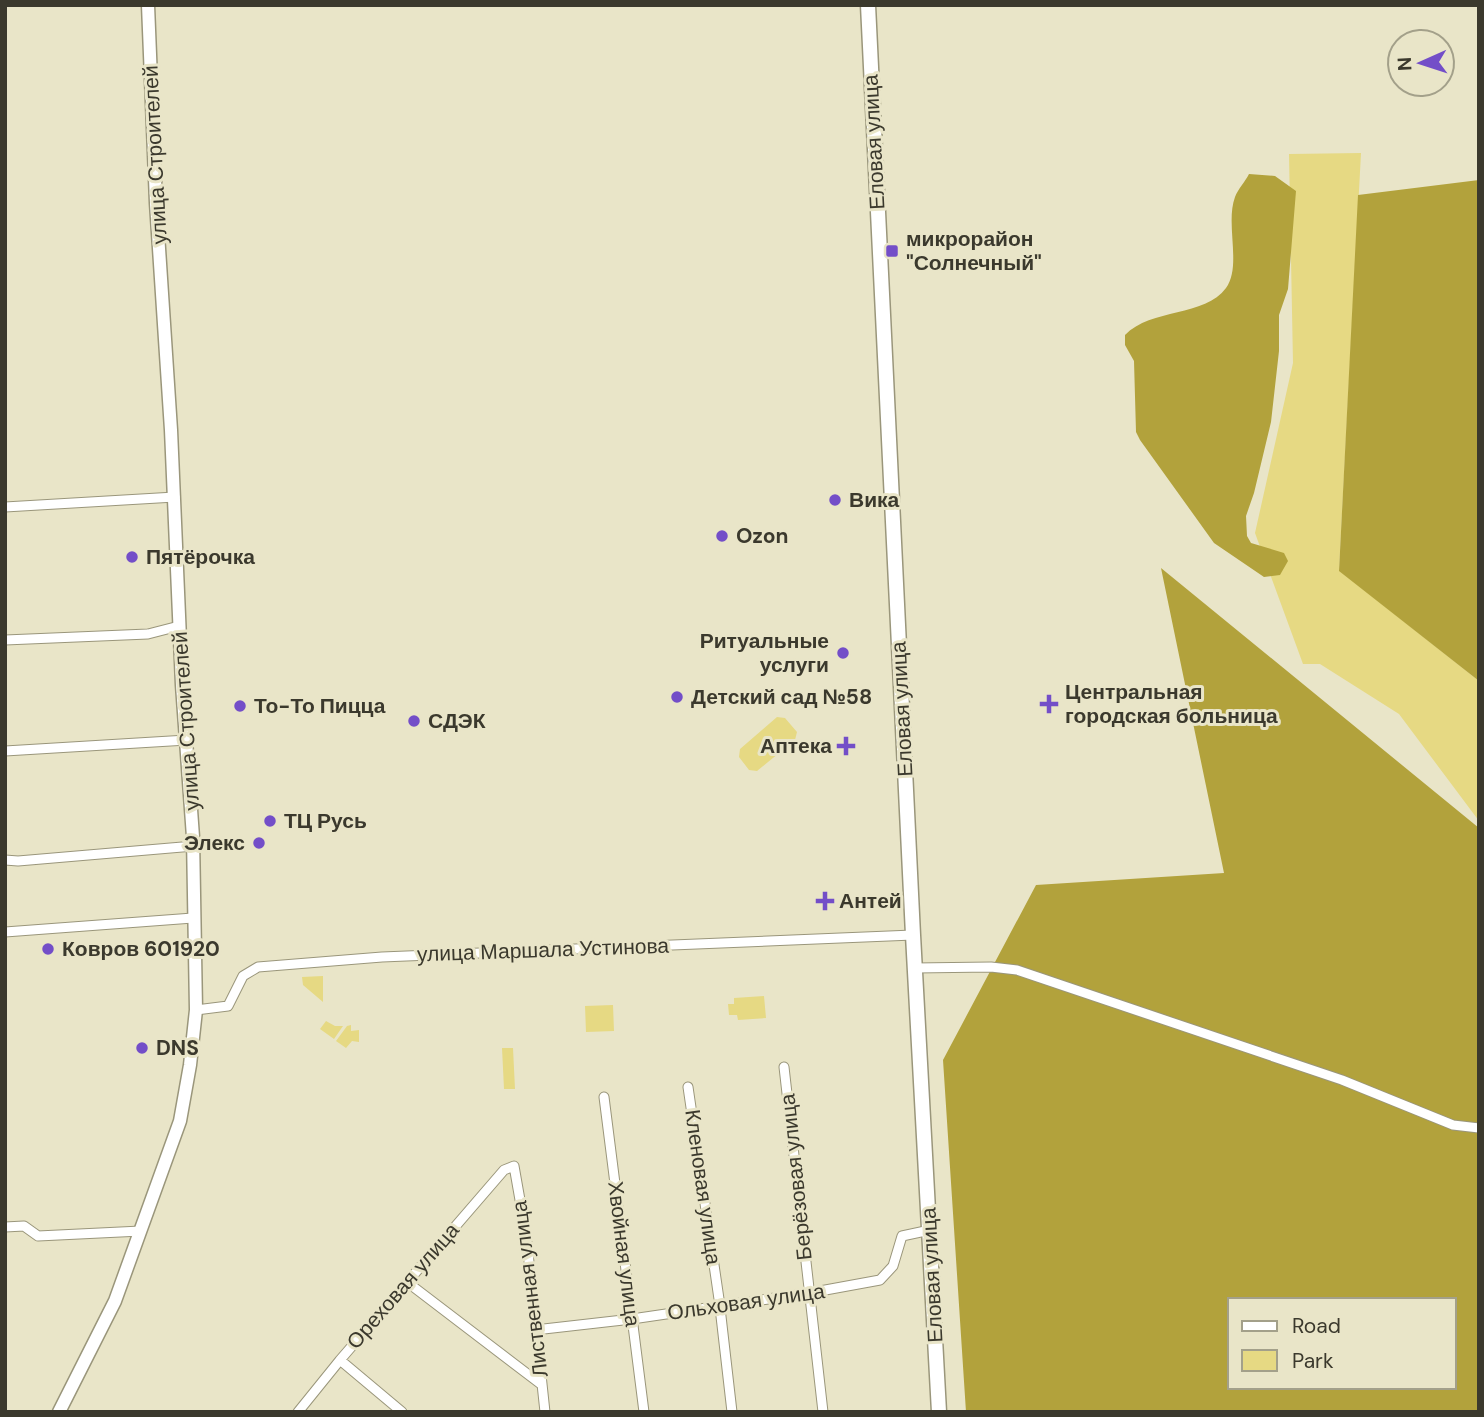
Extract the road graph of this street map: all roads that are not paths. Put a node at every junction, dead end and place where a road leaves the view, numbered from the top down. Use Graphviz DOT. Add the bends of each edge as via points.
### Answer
graph roads {
  1 [pos="148,5"];
  2 [pos="868,5"];
  3 [pos="175,497"];
  4 [pos="5,507"];
  5 [pos="179,626"];
  6 [pos="5,640"];
  7 [pos="187,740"];
  8 [pos="5,751"];
  9 [pos="194,846"];
  10 [pos="5,860"];
  11 [pos="193,918"];
  12 [pos="5,932"];
  13 [pos="913,935"];
  14 [pos="915,968"];
  15 [pos="196,1010"];
  16 [pos="784,1067"];
  17 [pos="688,1087"];
  18 [pos="604,1097"];
  19 [pos="1479,1128"];
  20 [pos="514,1166"];
  21 [pos="5,1227"];
  22 [pos="930,1230"];
  23 [pos="141,1231"];
  24 [pos="407,1282"];
  25 [pos="810,1293"];
  26 [pos="720,1306"];
  27 [pos="632,1318"];
  28 [pos="535,1330"];
  29 [pos="340,1360"];
  30 [pos="542,1385"];
  31 [pos="59,1412"];
  32 [pos="298,1412"];
  33 [pos="402,1412"];
  34 [pos="545,1412"];
  35 [pos="644,1412"];
  36 [pos="732,1412"];
  37 [pos="823,1412"];
  38 [pos="939,1412"];
  1 -- 3 [label="main road, улица Строителей"];
  2 -- 13 [label="main road, Еловая улица"];
  3 -- 4 [label="street"];
  3 -- 5 [label="main road, улица Строителей"];
  5 -- 6 [label="street" via="148,634"];
  5 -- 7 [label="main road, улица Строителей"];
  7 -- 8 [label="street"];
  7 -- 9 [label="main road, улица Строителей"];
  9 -- 10 [label="street"];
  9 -- 11 [label="main road, улица Строителей"];
  11 -- 12 [label="street"];
  11 -- 15 [label="main road, улица Строителей"];
  13 -- 14 [label="main road, Еловая улица"];
  13 -- 15 [label="street, улица Маршала Устинова" via="382,957 258,967 243,976 228,1006"];
  14 -- 19 [label="street" via="1017,971 1342,1080 1453,1125"];
  14 -- 22 [label="main road, Еловая улица"];
  15 -- 23 [label="main road, улица Строителей" via="180,1121"];
  16 -- 25 [label="street, Берёзовая улица"];
  17 -- 26 [label="street, Кленовая улица"];
  18 -- 27 [label="street, Хвойная улица"];
  20 -- 24 [label="street, Ореховая улица" via="504,1170"];
  20 -- 28 [label="street, Лиственная улица"];
  21 -- 23 [label="street" via="24,1226 38,1236"];
  22 -- 25 [label="street, Ольховая улица" via="902,1236 893,1266 880,1280"];
  22 -- 38 [label="main road, Еловая улица"];
  23 -- 31 [label="main road, улица Строителей" via="115,1301"];
  24 -- 29 [label="street, Ореховая улица"];
  24 -- 30 [label="street"];
  25 -- 26 [label="street, Ольховая улица"];
  25 -- 37 [label="street, Берёзовая улица"];
  26 -- 27 [label="street, Ольховая улица"];
  26 -- 36 [label="street, Кленовая улица"];
  27 -- 28 [label="street, Ольховая улица"];
  27 -- 35 [label="street, Хвойная улица"];
  28 -- 30 [label="street, Лиственная улица"];
  29 -- 32 [label="street, Ореховая улица"];
  29 -- 33 [label="street"];
  30 -- 34 [label="street, Лиственная улица"];
}
